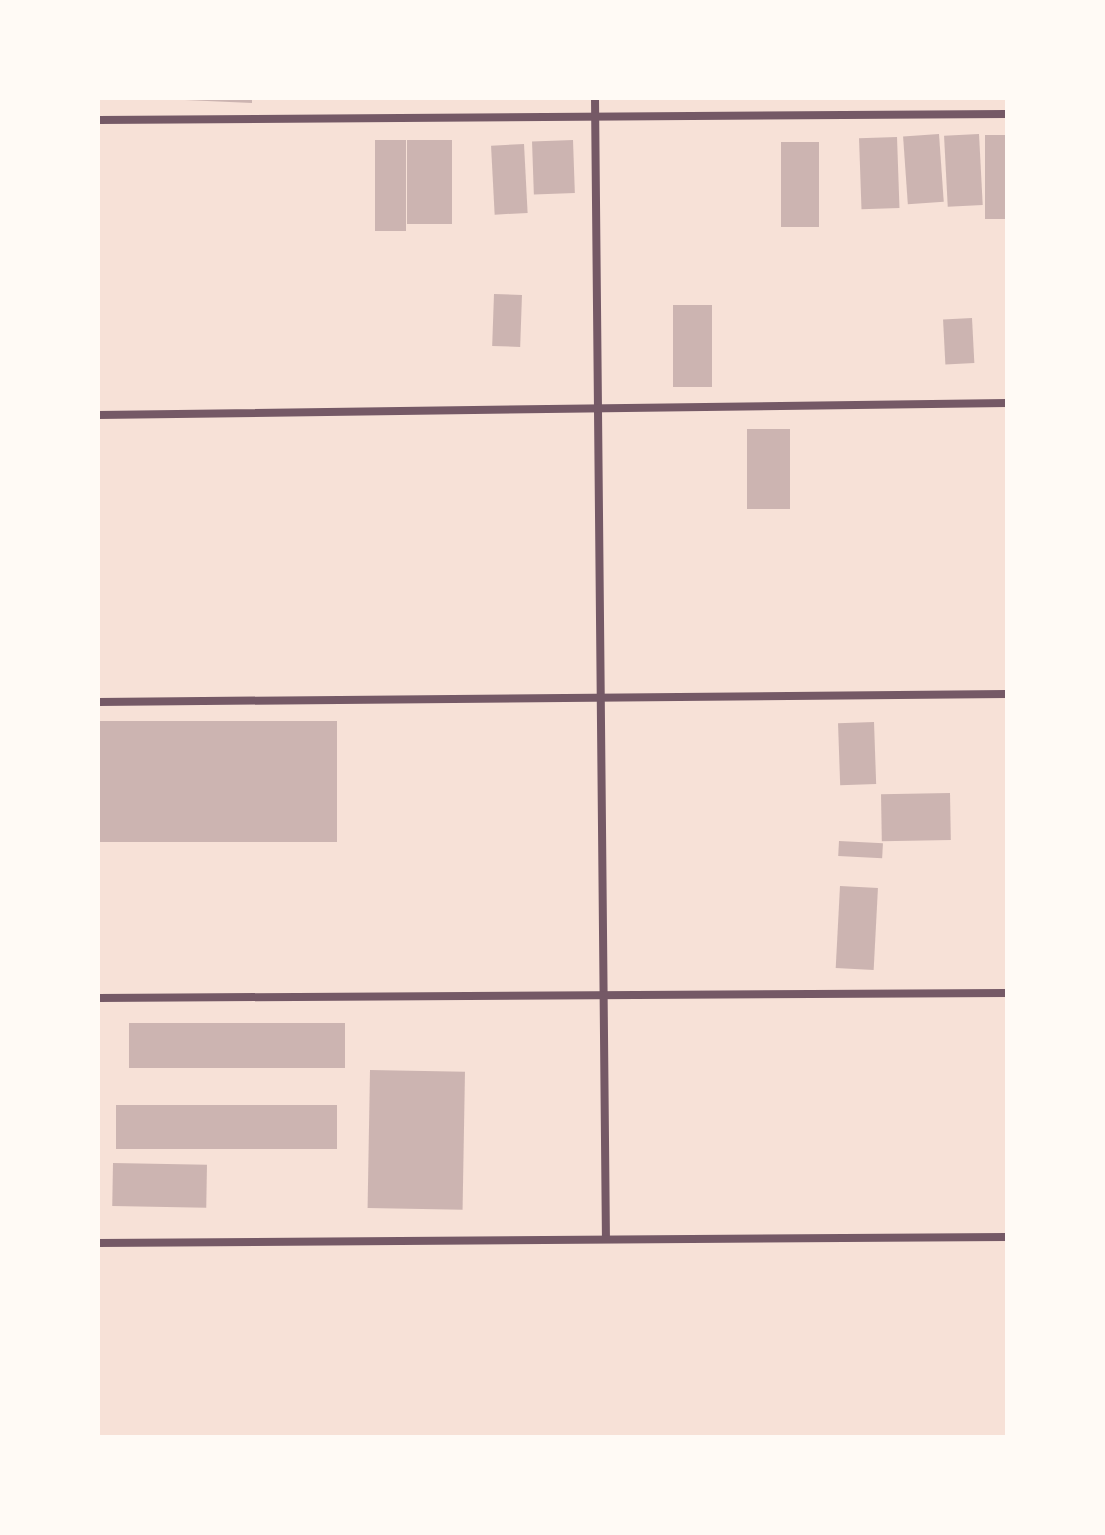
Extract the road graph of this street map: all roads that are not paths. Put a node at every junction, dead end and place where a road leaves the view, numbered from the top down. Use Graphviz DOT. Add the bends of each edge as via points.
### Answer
graph roads {
  1 [pos="595,98"];
  2 [pos="1007,114"];
  3 [pos="595,117"];
  4 [pos="98,120"];
  5 [pos="1007,403"];
  6 [pos="597,409"];
  7 [pos="98,415"];
  8 [pos="1007,694"];
  9 [pos="598,698"];
  10 [pos="98,702"];
  11 [pos="1007,993"];
  12 [pos="600,996"];
  13 [pos="98,998"];
  14 [pos="1007,1237"];
  15 [pos="606,1238"];
  16 [pos="98,1243"];
  1 -- 3 [label="street"];
  2 -- 3 [label="street"];
  3 -- 4 [label="street"];
  3 -- 6 [label="street"];
  5 -- 6 [label="street"];
  6 -- 7 [label="street"];
  6 -- 9 [label="street"];
  8 -- 9 [label="street"];
  9 -- 10 [label="street"];
  9 -- 12 [label="street"];
  11 -- 12 [label="street"];
  12 -- 13 [label="street"];
  12 -- 15 [label="street"];
  14 -- 15 [label="street"];
  15 -- 16 [label="street"];
}
